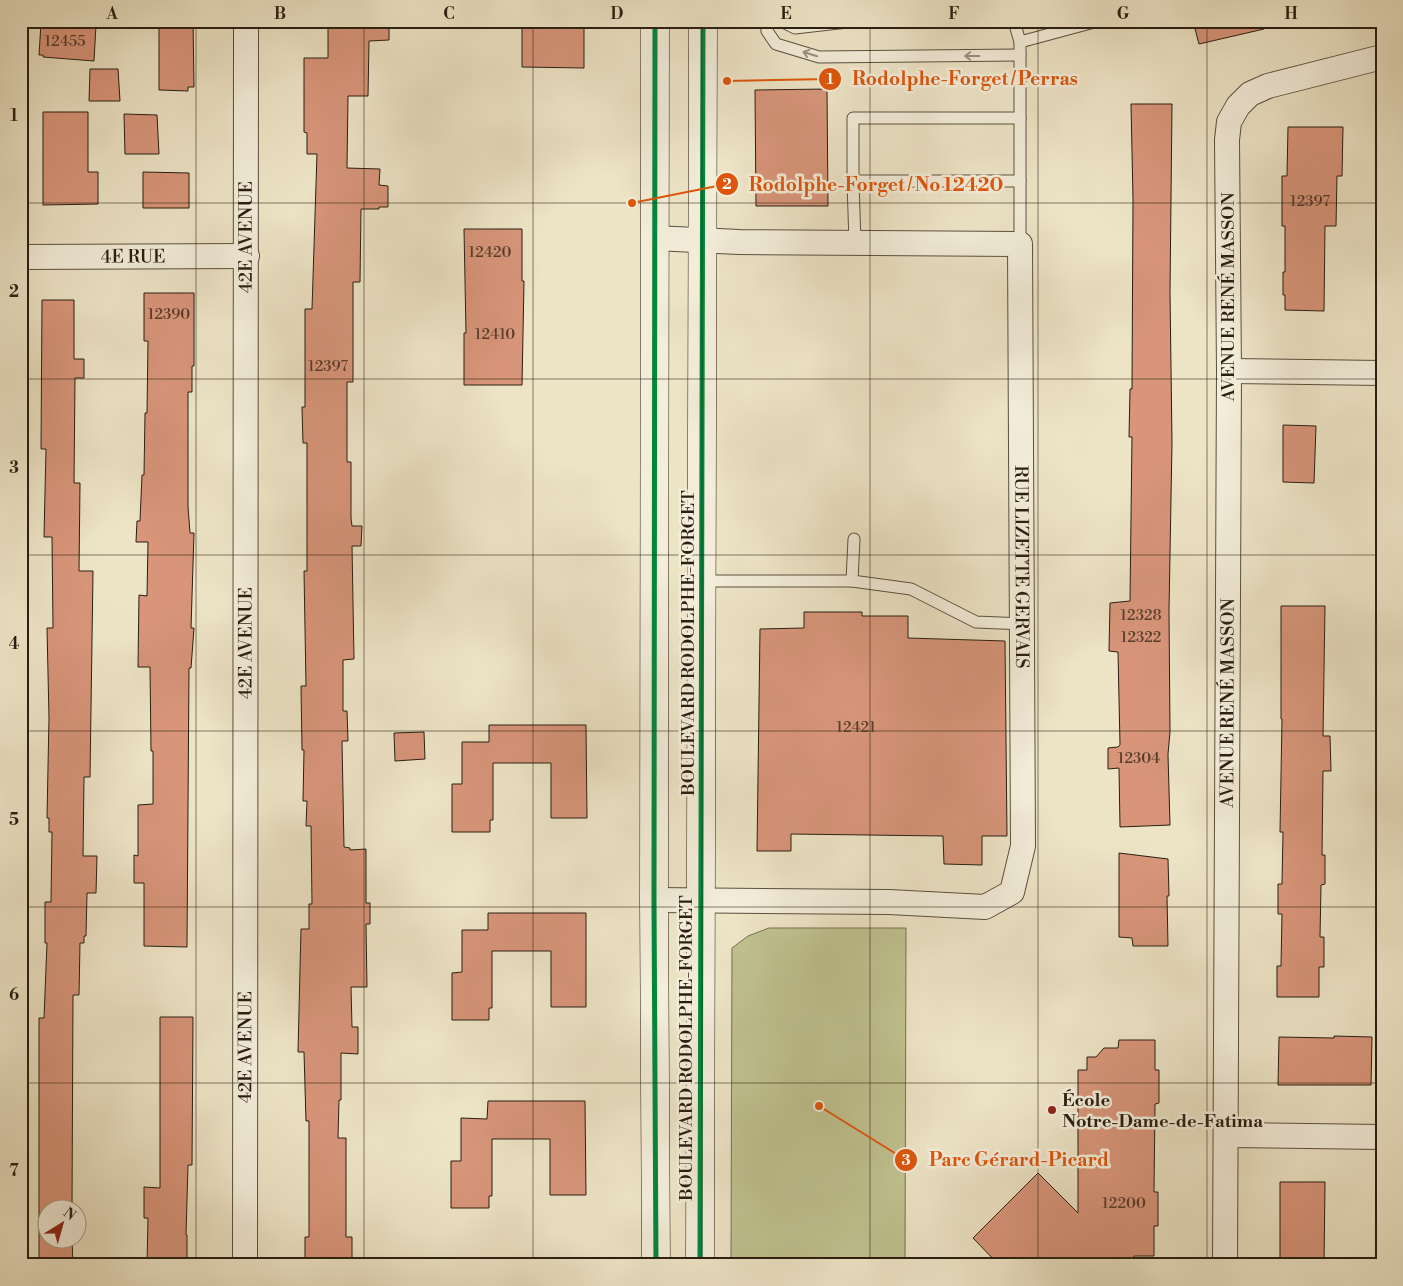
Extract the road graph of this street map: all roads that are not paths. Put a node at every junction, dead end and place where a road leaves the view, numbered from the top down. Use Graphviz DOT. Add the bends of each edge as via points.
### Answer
graph roads {
  1 [pos="246,21"];
  2 [pos="655,21"];
  3 [pos="703,21"];
  4 [pos="766,21"];
  5 [pos="784,21"];
  6 [pos="1014,21"];
  7 [pos="1098,21"];
  8 [pos="859,22"];
  9 [pos="1020,42"];
  10 [pos="1020,55"];
  11 [pos="1382,57"];
  12 [pos="1020,118"];
  13 [pos="853,181"];
  14 [pos="1020,181"];
  15 [pos="654,238"];
  16 [pos="703,240"];
  17 [pos="855,243"];
  18 [pos="1020,244"];
  19 [pos="246,256"];
  20 [pos="21,257"];
  21 [pos="1229,371"];
  22 [pos="1382,373"];
  23 [pos="854,539"];
  24 [pos="702,581"];
  25 [pos="852,581"];
  26 [pos="1021,624"];
  27 [pos="654,900"];
  28 [pos="700,900"];
  29 [pos="1226,1135"];
  30 [pos="1382,1137"];
  31 [pos="245,1265"];
  32 [pos="656,1265"];
  33 [pos="700,1265"];
  34 [pos="1226,1265"];
  1 -- 19 [label="street, 42E AVENUE"];
  2 -- 15 [label="street, BOULEVARD RODOLPHE-FORGET"];
  3 -- 16 [label="street, BOULEVARD RODOLPHE-FORGET"];
  10 -- 4 [label="lane, one-way" via="819,57 776,44 767,30"];
  5 -- 8 [label="lane" via="795,28"];
  6 -- 9 [label="lane"];
  7 -- 9 [label="lane"];
  9 -- 10 [label="lane"];
  10 -- 12 [label="lane"];
  11 -- 21 [label="street, AVENUE RENÉ MASSON" via="1268,86 1250,94 1238,106 1230,122 1227,140"];
  12 -- 13 [label="lane" via="853,118"];
  12 -- 14 [label="lane"];
  13 -- 14 [label="lane"];
  13 -- 17 [label="lane"];
  14 -- 18 [label="lane"];
  15 -- 16 [label="street"];
  15 -- 27 [label="street, BOULEVARD RODOLPHE-FORGET"];
  16 -- 17 [label="street"];
  16 -- 24 [label="street, BOULEVARD RODOLPHE-FORGET"];
  17 -- 18 [label="street"];
  18 -- 26 [label="street, RUE LIZETTE GERVAIS"];
  19 -- 20 [label="street, 4E RUE"];
  19 -- 31 [label="street, 42E AVENUE"];
  21 -- 22 [label="street"];
  21 -- 29 [label="street, AVENUE RENÉ MASSON"];
  23 -- 25 [label="lane"];
  24 -- 25 [label="lane"];
  24 -- 28 [label="street, BOULEVARD RODOLPHE-FORGET"];
  25 -- 26 [label="lane" via="911,589 976,622"];
  26 -- 28 [label="street, RUE LIZETTE GERVAIS" via="1023,846 1012,892 985,907 889,902"];
  27 -- 28 [label="street, RUE LIZETTE GERVAIS"];
  27 -- 32 [label="street, BOULEVARD RODOLPHE-FORGET"];
  28 -- 33 [label="street, BOULEVARD RODOLPHE-FORGET"];
  29 -- 30 [label="street"];
  29 -- 34 [label="street, AVENUE RENÉ MASSON"];
}
